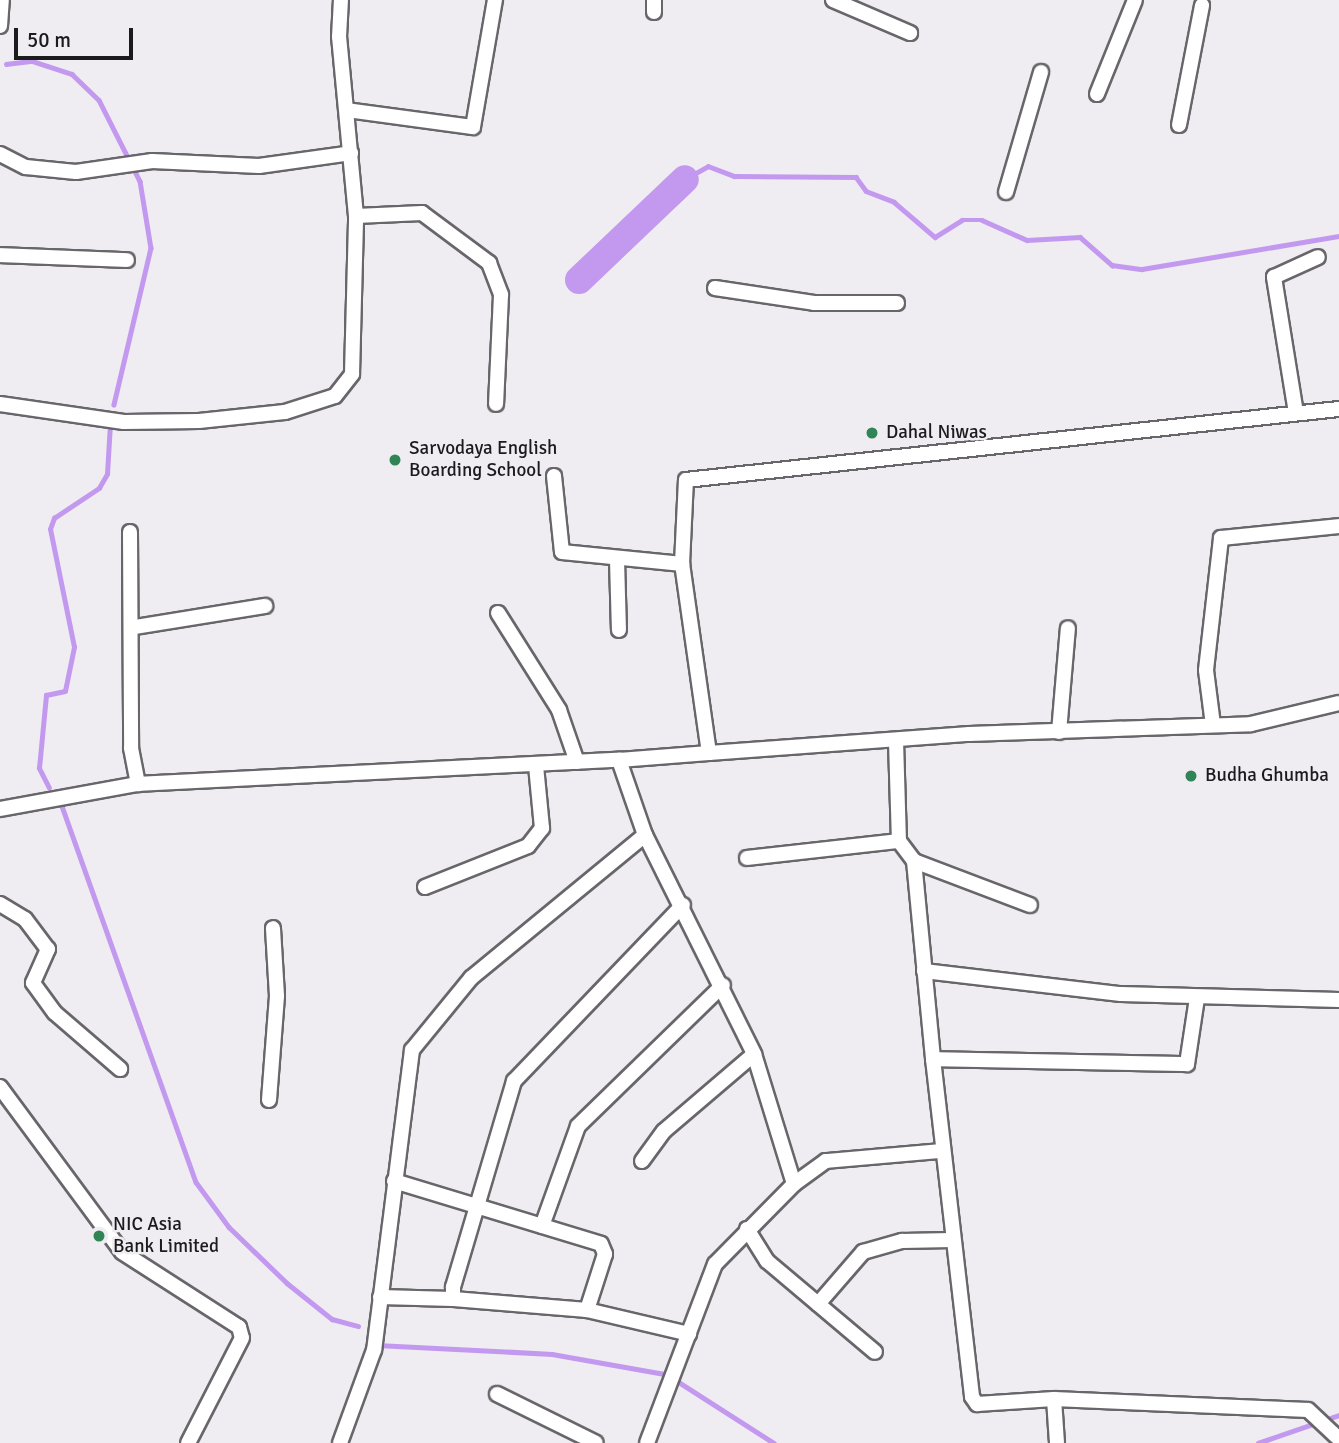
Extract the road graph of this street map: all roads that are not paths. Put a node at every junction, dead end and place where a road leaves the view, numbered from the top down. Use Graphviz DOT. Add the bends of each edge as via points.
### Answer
graph roads {
  1 [pos="341,0"];
  2 [pos="495,0"];
  3 [pos="833,0"];
  4 [pos="1135,0"];
  5 [pos="1,2"];
  6 [pos="1202,5"];
  7 [pos="0,26"];
  8 [pos="910,33"];
  9 [pos="1041,72"];
  10 [pos="1097,94"];
  11 [pos="347,110"];
  12 [pos="1179,125"];
  13 [pos="351,153"];
  14 [pos="0,154"];
  15 [pos="1006,192"];
  16 [pos="356,216"];
  17 [pos="0,256"];
  18 [pos="1318,257"];
  19 [pos="127,260"];
  20 [pos="715,288"];
  21 [pos="897,303"];
  22 [pos="0,404"];
  23 [pos="496,404"];
  24 [pos="1339,409"];
  25 [pos="1296,413"];
  26 [pos="554,476"];
  27 [pos="1339,526"];
  28 [pos="130,532"];
  29 [pos="617,560"];
  30 [pos="682,564"];
  31 [pos="265,606"];
  32 [pos="498,613"];
  33 [pos="135,627"];
  34 [pos="1068,628"];
  35 [pos="619,629"];
  36 [pos="1339,704"];
  37 [pos="1213,725"];
  38 [pos="1059,732"];
  39 [pos="896,741"];
  40 [pos="709,753"];
  41 [pos="619,760"];
  42 [pos="577,762"];
  43 [pos="536,766"];
  44 [pos="138,784"];
  45 [pos="0,809"];
  46 [pos="645,835"];
  47 [pos="899,841"];
  48 [pos="747,858"];
  49 [pos="914,860"];
  50 [pos="425,887"];
  51 [pos="0,904"];
  52 [pos="683,905"];
  53 [pos="1030,905"];
  54 [pos="273,928"];
  55 [pos="924,971"];
  56 [pos="723,985"];
  57 [pos="1197,998"];
  58 [pos="1339,1000"];
  59 [pos="754,1054"];
  60 [pos="933,1059"];
  61 [pos="120,1069"];
  62 [pos="0,1087"];
  63 [pos="270,1100"];
  64 [pos="941,1151"];
  65 [pos="642,1161"];
  66 [pos="394,1181"];
  67 [pos="794,1184"];
  68 [pos="477,1207"];
  69 [pos="542,1226"];
  70 [pos="747,1229"];
  71 [pos="952,1240"];
  72 [pos="380,1297"];
  73 [pos="453,1299"];
  74 [pos="818,1304"];
  75 [pos="587,1310"];
  76 [pos="689,1335"];
  77 [pos="875,1352"];
  78 [pos="496,1394"];
  79 [pos="1054,1399"];
  80 [pos="1336,1436"];
  81 [pos="188,1443"];
  82 [pos="340,1443"];
  83 [pos="596,1443"];
  84 [pos="647,1443"];
  85 [pos="1058,1443"];
  1 -- 11 [label="street"];
  2 -- 11 [label="street" via="473,127"];
  3 -- 8 [label="street"];
  4 -- 10 [label="street"];
  5 -- 7 [label="street"];
  6 -- 12 [label="street"];
  9 -- 15 [label="street"];
  11 -- 13 [label="street"];
  13 -- 14 [label="street" via="259,166 152,161 76,172 26,167"];
  13 -- 16 [label="street"];
  16 -- 22 [label="street" via="352,374 335,396 285,412 124,422"];
  16 -- 23 [label="street" via="422,213 489,263 501,295"];
  17 -- 19 [label="street"];
  18 -- 25 [label="street" via="1273,276"];
  20 -- 21 [label="street" via="814,303"];
  24 -- 25 [label="street"];
  25 -- 30 [label="street" via="687,480"];
  26 -- 29 [label="street" via="562,552"];
  27 -- 37 [label="street" via="1221,538 1206,670"];
  28 -- 33 [label="street"];
  29 -- 30 [label="street"];
  29 -- 35 [label="street"];
  30 -- 40 [label="street"];
  31 -- 33 [label="street"];
  32 -- 42 [label="street" via="559,710"];
  33 -- 44 [label="street" via="131,748"];
  34 -- 38 [label="street"];
  36 -- 37 [label="street" via="1274,721"];
  37 -- 38 [label="street"];
  38 -- 39 [label="street"];
  39 -- 40 [label="street"];
  39 -- 47 [label="street"];
  40 -- 41 [label="street"];
  41 -- 42 [label="street"];
  41 -- 46 [label="street"];
  42 -- 43 [label="street"];
  43 -- 44 [label="street"];
  43 -- 50 [label="street" via="542,828 528,846"];
  44 -- 45 [label="street"];
  46 -- 52 [label="street"];
  46 -- 66 [label="street" via="471,978 412,1050"];
  47 -- 48 [label="street"];
  47 -- 49 [label="street"];
  49 -- 53 [label="street"];
  49 -- 55 [label="street"];
  51 -- 61 [label="street" via="25,919 48,949 33,983 55,1013"];
  52 -- 56 [label="street"];
  52 -- 68 [label="street" via="514,1081"];
  54 -- 63 [label="street" via="277,996"];
  55 -- 57 [label="street"];
  55 -- 60 [label="street"];
  56 -- 59 [label="street"];
  56 -- 69 [label="street" via="578,1126"];
  57 -- 58 [label="street"];
  57 -- 60 [label="street" via="1187,1064"];
  59 -- 65 [label="street" via="664,1130"];
  59 -- 67 [label="street"];
  60 -- 64 [label="street"];
  62 -- 81 [label="street" via="122,1252 239,1327 242,1338"];
  64 -- 67 [label="street" via="826,1161"];
  64 -- 71 [label="street"];
  66 -- 68 [label="street"];
  66 -- 72 [label="street"];
  67 -- 70 [label="street"];
  68 -- 69 [label="street"];
  68 -- 73 [label="street"];
  69 -- 75 [label="street" via="601,1244 605,1254"];
  70 -- 74 [label="street" via="767,1261"];
  70 -- 76 [label="street" via="715,1264"];
  71 -- 74 [label="street" via="902,1241 863,1252"];
  71 -- 79 [label="street" via="972,1396 977,1404"];
  72 -- 73 [label="street"];
  72 -- 82 [label="street" via="374,1350"];
  73 -- 75 [label="street"];
  74 -- 77 [label="street"];
  75 -- 76 [label="street"];
  76 -- 84 [label="street"];
  78 -- 83 [label="street"];
  79 -- 80 [label="street" via="1308,1410"];
  79 -- 85 [label="street"];
}
